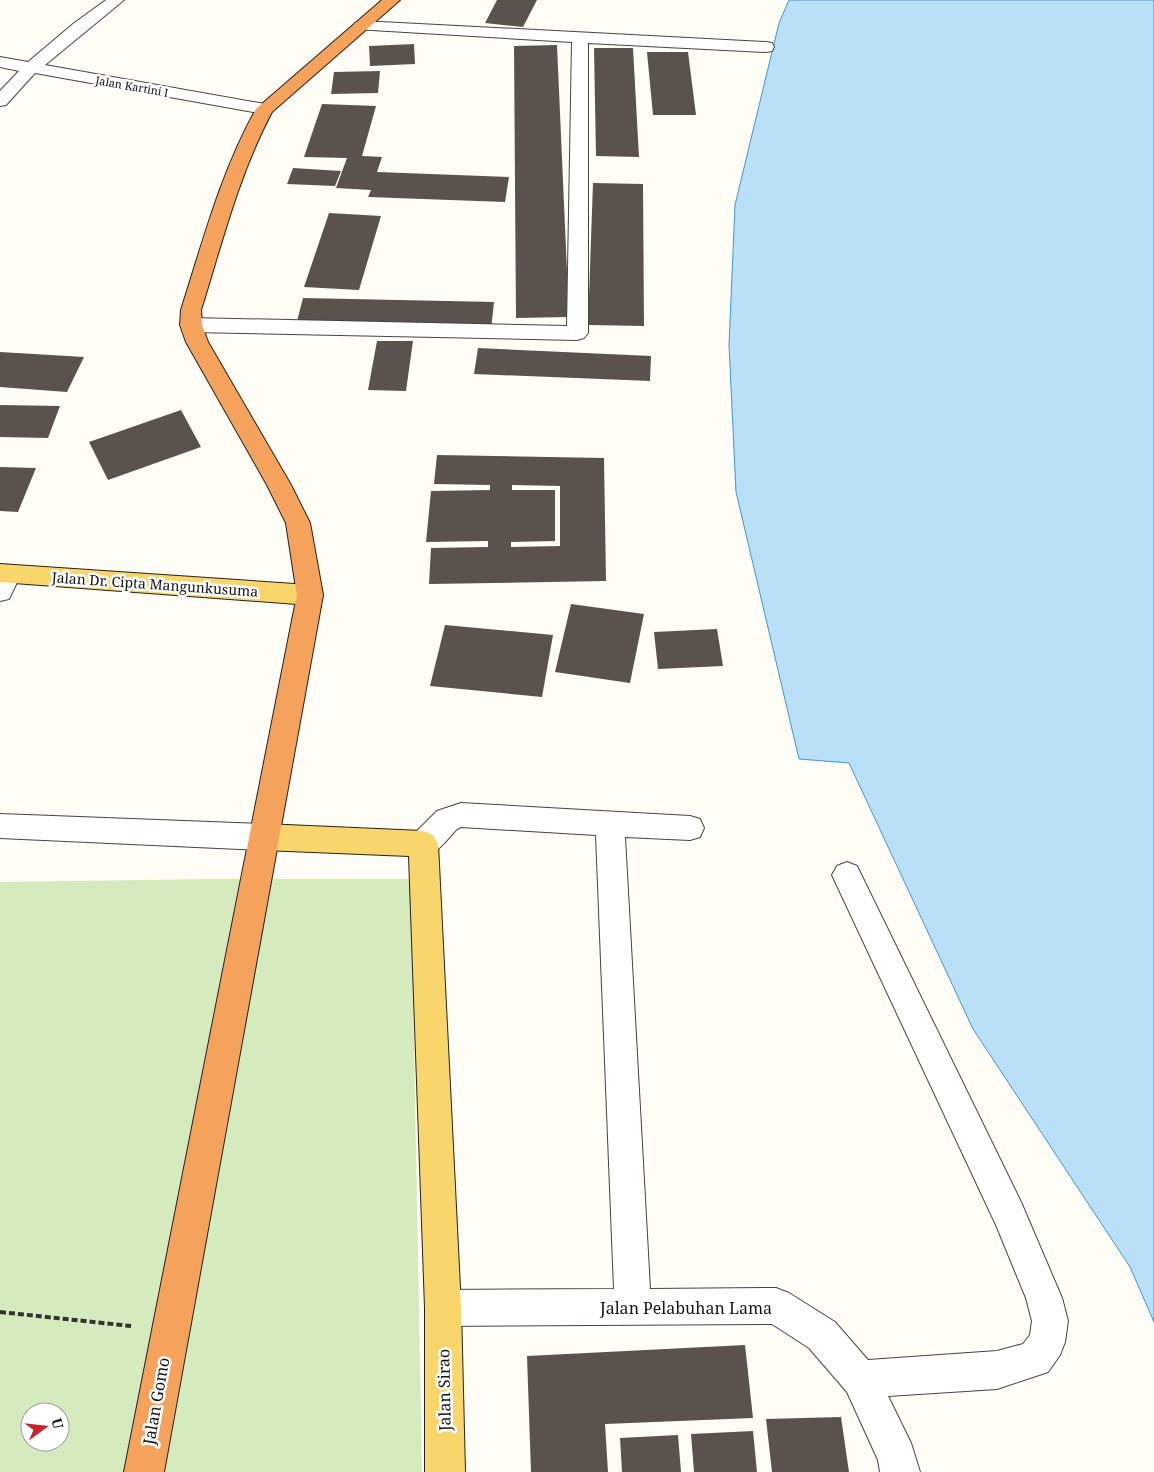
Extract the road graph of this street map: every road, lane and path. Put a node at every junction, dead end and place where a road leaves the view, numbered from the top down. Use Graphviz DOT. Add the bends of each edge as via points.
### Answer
graph roads {
  1 [pos="116,0"];
  2 [pos="392,0"];
  3 [pos="361,26"];
  4 [pos="580,37"];
  5 [pos="766,47"];
  6 [pos="0,62"];
  7 [pos="31,68"];
  8 [pos="0,101"];
  9 [pos="264,109"];
  10 [pos="191,326"];
  11 [pos="3,580"];
  12 [pos="310,595"];
  13 [pos="610,824"];
  14 [pos="0,826"];
  15 [pos="690,828"];
  16 [pos="264,838"];
  17 [pos="423,844"];
  18 [pos="847,875"];
  19 [pos="633,1307"];
  20 [pos="443,1308"];
  21 [pos="0,1312"];
  22 [pos="169,1330"];
  23 [pos="860,1379"];
  24 [pos="144,1472"];
  25 [pos="445,1472"];
  26 [pos="900,1472"];
  1 -- 7 [label="street"];
  2 -- 3 [label="highway"];
  3 -- 4 [label="street"];
  3 -- 9 [label="highway"];
  4 -- 5 [label="street"];
  4 -- 10 [label="street" via="577,333"];
  6 -- 7 [label="street, Jalan Kartini I"];
  7 -- 8 [label="street"];
  7 -- 9 [label="street, Jalan Kartini I"];
  9 -- 10 [label="highway" via="235,174 191,310"];
  10 -- 12 [label="highway" via="298,523"];
  11 -- 12 [label="main road, Jalan Dr. Cipta Mangunkusuma"];
  12 -- 16 [label="highway, Jalan Gomo"];
  13 -- 15 [label="street"];
  13 -- 17 [label="street" via="461,815 447,820"];
  13 -- 19 [label="street"];
  14 -- 16 [label="street"];
  16 -- 17 [label="main road"];
  16 -- 22 [label="highway, Jalan Gomo"];
  17 -- 20 [label="main road, Jalan Sirao"];
  18 -- 23 [label="street" via="1009,1214 1044,1298 1050,1321 1047,1342 1035,1359 997,1370"];
  19 -- 20 [label="street, Jalan Pelabuhan Lama"];
  19 -- 23 [label="street, Jalan Pelabuhan Lama" via="776,1306 822,1335"];
  20 -- 25 [label="main road, Jalan Sirao"];
  21 -- 22 [label="path"];
  22 -- 24 [label="highway, Jalan Gomo"];
  23 -- 26 [label="street, Jalan Pelabuhan Lama" via="897,1457"];
}
